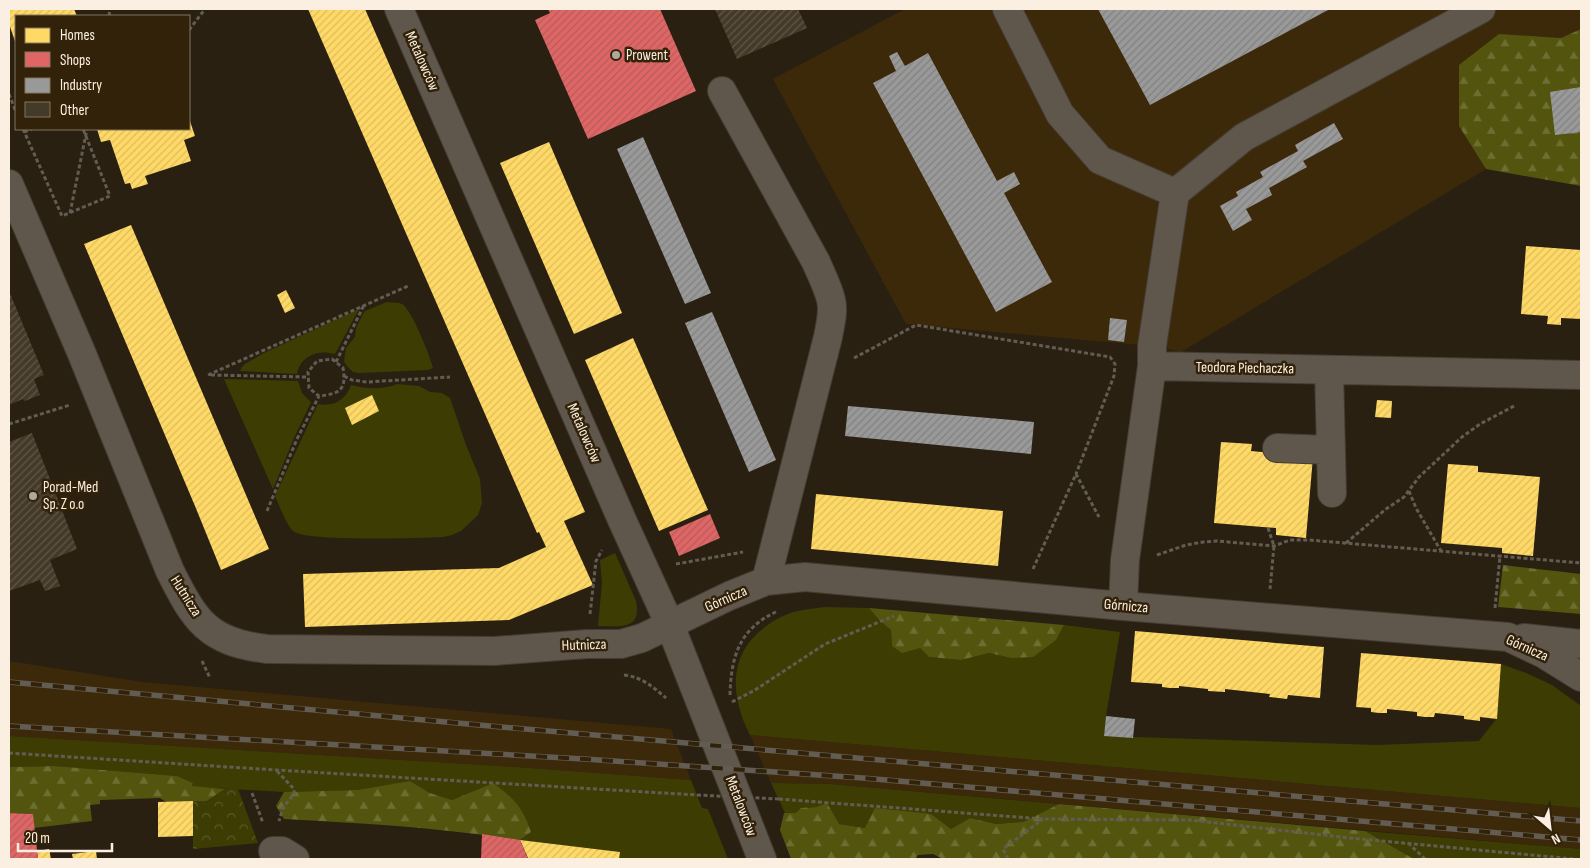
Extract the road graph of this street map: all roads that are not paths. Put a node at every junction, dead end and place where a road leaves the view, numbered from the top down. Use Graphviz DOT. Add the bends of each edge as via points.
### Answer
graph roads {
  1 [pos="399,9"];
  2 [pos="1007,9"];
  3 [pos="1481,9"];
  4 [pos="722,90"];
  5 [pos="9,184"];
  6 [pos="1175,193"];
  7 [pos="1152,366"];
  8 [pos="1330,370"];
  9 [pos="1581,375"];
  10 [pos="1277,448"];
  11 [pos="1331,450"];
  12 [pos="1332,493"];
  13 [pos="766,581"];
  14 [pos="1123,606"];
  15 [pos="670,625"];
  16 [pos="1508,636"];
  17 [pos="1581,644"];
  18 [pos="1581,677"];
  19 [pos="762,859"];
  1 -- 15 [label="street, Metalowców"];
  2 -- 6 [label="street" via="1060,114 1100,160"];
  3 -- 6 [label="street" via="1244,137"];
  4 -- 13 [label="street" via="816,262 832,301 828,337"];
  5 -- 15 [label="street, Hutnicza" via="170,571 187,604 203,624 223,638 245,646 267,648 494,650 621,644"];
  6 -- 7 [label="street" via="1152,346"];
  7 -- 8 [label="street, Teodora Piechaczka"];
  7 -- 14 [label="street" via="1125,560"];
  8 -- 9 [label="street, Teodora Piechaczka"];
  8 -- 11 [label="street"];
  10 -- 11 [label="street"];
  11 -- 12 [label="street"];
  13 -- 14 [label="street, Górnicza" via="805,577"];
  13 -- 15 [label="street, Górnicza"];
  14 -- 16 [label="street, Górnicza"];
  15 -- 19 [label="street, Metalowców"];
  16 -- 17 [label="street"];
  16 -- 18 [label="street, Górnicza"];
}
